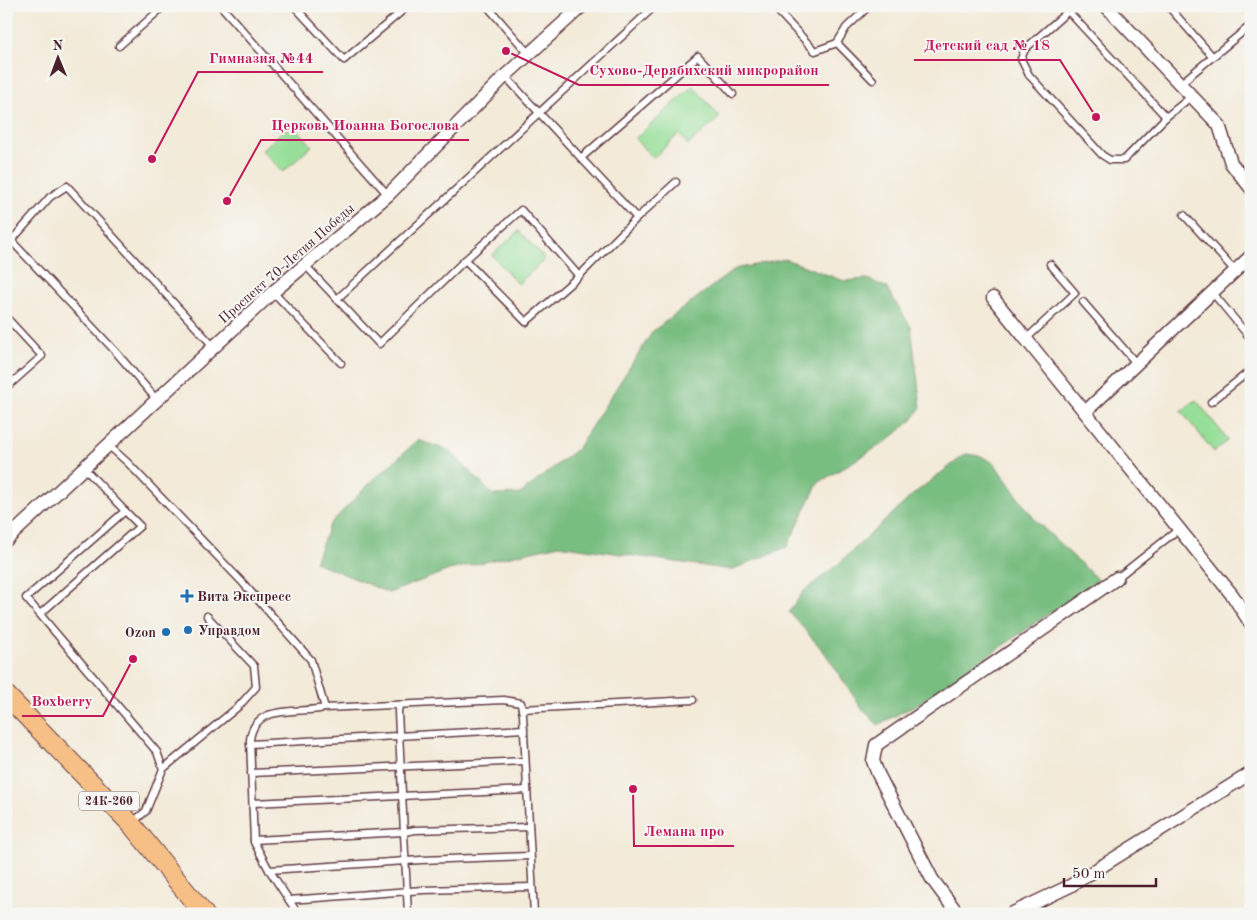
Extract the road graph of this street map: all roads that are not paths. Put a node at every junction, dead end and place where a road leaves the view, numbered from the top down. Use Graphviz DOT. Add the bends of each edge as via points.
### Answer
graph roads {
  1 [pos="164,6"];
  2 [pos="221,6"];
  3 [pos="294,6"];
  4 [pos="408,6"];
  5 [pos="487,6"];
  6 [pos="582,6"];
  7 [pos="655,6"];
  8 [pos="773,6"];
  9 [pos="869,6"];
  10 [pos="1074,6"];
  11 [pos="1106,6"];
  12 [pos="1168,6"];
  13 [pos="1068,12"];
  14 [pos="1251,25"];
  15 [pos="837,43"];
  16 [pos="119,46"];
  17 [pos="529,54"];
  18 [pos="1213,56"];
  19 [pos="505,76"];
  20 [pos="873,80"];
  21 [pos="1181,83"];
  22 [pos="733,94"];
  23 [pos="1192,96"];
  24 [pos="538,112"];
  25 [pos="1166,117"];
  26 [pos="581,158"];
  27 [pos="676,182"];
  28 [pos="1251,188"];
  29 [pos="388,195"];
  30 [pos="1184,215"];
  31 [pos="637,218"];
  32 [pos="9,238"];
  33 [pos="1251,256"];
  34 [pos="464,260"];
  35 [pos="1050,264"];
  36 [pos="305,265"];
  37 [pos="1235,271"];
  38 [pos="579,276"];
  39 [pos="273,292"];
  40 [pos="1212,292"];
  41 [pos="992,298"];
  42 [pos="337,299"];
  43 [pos="1083,302"];
  44 [pos="6,318"];
  45 [pos="1026,339"];
  46 [pos="1251,339"];
  47 [pos="214,347"];
  48 [pos="340,363"];
  49 [pos="1136,363"];
  50 [pos="1251,370"];
  51 [pos="6,388"];
  52 [pos="156,400"];
  53 [pos="1211,402"];
  54 [pos="1084,412"];
  55 [pos="108,445"];
  56 [pos="84,468"];
  57 [pos="125,511"];
  58 [pos="1179,529"];
  59 [pos="8,535"];
  60 [pos="1117,578"];
  61 [pos="40,614"];
  62 [pos="206,616"];
  63 [pos="1251,624"];
  64 [pos="6,695"];
  65 [pos="694,700"];
  66 [pos="6,703"];
  67 [pos="399,705"];
  68 [pos="325,708"];
  69 [pos="522,709"];
  70 [pos="524,729"];
  71 [pos="399,736"];
  72 [pos="250,744"];
  73 [pos="525,761"];
  74 [pos="400,766"];
  75 [pos="162,770"];
  76 [pos="1251,773"];
  77 [pos="251,774"];
  78 [pos="527,790"];
  79 [pos="402,798"];
  80 [pos="253,804"];
  81 [pos="131,824"];
  82 [pos="529,826"];
  83 [pos="404,832"];
  84 [pos="254,840"];
  85 [pos="530,856"];
  86 [pos="406,862"];
  87 [pos="269,870"];
  88 [pos="532,887"];
  89 [pos="407,893"];
  90 [pos="289,900"];
  91 [pos="196,914"];
  92 [pos="204,914"];
  93 [pos="298,914"];
  94 [pos="408,914"];
  95 [pos="534,914"];
  96 [pos="958,914"];
  97 [pos="1012,914"];
  1 -- 16 [label="lane"];
  2 -- 29 [label="lane"];
  3 -- 4 [label="lane" via="344,60"];
  5 -- 17 [label="lane"];
  6 -- 17 [label="street, Проспект 70-Летия Победы"];
  7 -- 24 [label="lane"];
  8 -- 15 [label="lane" via="815,51"];
  9 -- 15 [label="lane" via="846,28"];
  10 -- 13 [label="lane"];
  11 -- 21 [label="street"];
  12 -- 18 [label="lane"];
  13 -- 25 [label="lane"];
  13 -- 25 [label="lane" via="1025,49 1021,59 1029,75 1102,155 1110,160 1124,160"];
  14 -- 18 [label="lane"];
  15 -- 20 [label="lane"];
  17 -- 19 [label="street, Проспект 70-Летия Победы"];
  18 -- 21 [label="lane"];
  19 -- 24 [label="lane"];
  19 -- 29 [label="street, Проспект 70-Летия Победы"];
  21 -- 23 [label="street"];
  22 -- 26 [label="lane" via="698,56"];
  23 -- 25 [label="lane"];
  23 -- 28 [label="street" via="1219,126 1231,163"];
  24 -- 26 [label="lane"];
  24 -- 42 [label="lane"];
  26 -- 31 [label="lane"];
  27 -- 31 [label="lane"];
  29 -- 36 [label="street, Проспект 70-Летия Победы"];
  30 -- 37 [label="lane"];
  31 -- 38 [label="lane"];
  32 -- 47 [label="lane" via="50,197 67,186"];
  32 -- 52 [label="lane" via="115,351"];
  33 -- 37 [label="street"];
  34 -- 38 [label="lane" via="526,322"];
  34 -- 38 [label="lane" via="521,210"];
  34 -- 42 [label="lane" via="379,344"];
  35 -- 45 [label="lane" via="1075,293"];
  36 -- 39 [label="street, Проспект 70-Летия Победы"];
  36 -- 42 [label="lane"];
  37 -- 40 [label="street"];
  39 -- 47 [label="street, Проспект 70-Летия Победы"];
  39 -- 48 [label="lane"];
  40 -- 46 [label="lane"];
  40 -- 49 [label="street"];
  41 -- 45 [label="street"];
  43 -- 49 [label="lane"];
  44 -- 51 [label="lane" via="42,356"];
  45 -- 54 [label="street"];
  47 -- 52 [label="street, Проспект 70-Летия Победы"];
  49 -- 54 [label="street"];
  50 -- 53 [label="lane"];
  52 -- 55 [label="street, Проспект 70-Летия Победы"];
  54 -- 58 [label="street"];
  55 -- 56 [label="street, Проспект 70-Летия Победы"];
  55 -- 68 [label="lane" via="243,583 312,660"];
  56 -- 57 [label="lane"];
  56 -- 59 [label="street, Проспект 70-Летия Победы"];
  57 -- 61 [label="lane" via="26,598"];
  57 -- 61 [label="lane" via="140,526"];
  58 -- 60 [label="lane"];
  58 -- 63 [label="street" via="1233,596"];
  60 -- 96 [label="street" via="876,745 873,761 878,774 932,879"];
  61 -- 75 [label="lane" via="157,752"];
  62 -- 75 [label="lane" via="254,666 256,687"];
  64 -- 81 [label="main road, 24К-260"];
  65 -- 69 [label="lane"];
  66 -- 91 [label="main road, 24К-260" via="109,808"];
  67 -- 68 [label="lane"];
  67 -- 69 [label="lane" via="504,700 520,703"];
  67 -- 71 [label="lane"];
  68 -- 72 [label="lane" via="269,713 251,728"];
  69 -- 70 [label="lane"];
  70 -- 71 [label="lane"];
  70 -- 73 [label="lane"];
  71 -- 72 [label="lane"];
  71 -- 74 [label="lane"];
  72 -- 77 [label="lane"];
  73 -- 74 [label="lane"];
  73 -- 78 [label="lane"];
  74 -- 77 [label="lane"];
  74 -- 79 [label="lane"];
  75 -- 81 [label="lane" via="146,811"];
  76 -- 97 [label="street" via="1070,886"];
  77 -- 80 [label="lane"];
  78 -- 79 [label="lane"];
  78 -- 82 [label="lane"];
  79 -- 80 [label="lane"];
  79 -- 83 [label="lane"];
  80 -- 84 [label="lane"];
  81 -- 92 [label="main road, 24К-260"];
  82 -- 83 [label="lane"];
  82 -- 85 [label="lane"];
  83 -- 84 [label="lane"];
  83 -- 86 [label="lane"];
  84 -- 87 [label="lane"];
  85 -- 86 [label="lane"];
  85 -- 88 [label="lane"];
  86 -- 87 [label="lane"];
  86 -- 89 [label="lane"];
  87 -- 90 [label="lane"];
  88 -- 89 [label="lane"];
  88 -- 95 [label="lane"];
  89 -- 90 [label="lane"];
  89 -- 94 [label="lane"];
  90 -- 93 [label="lane"];
}
